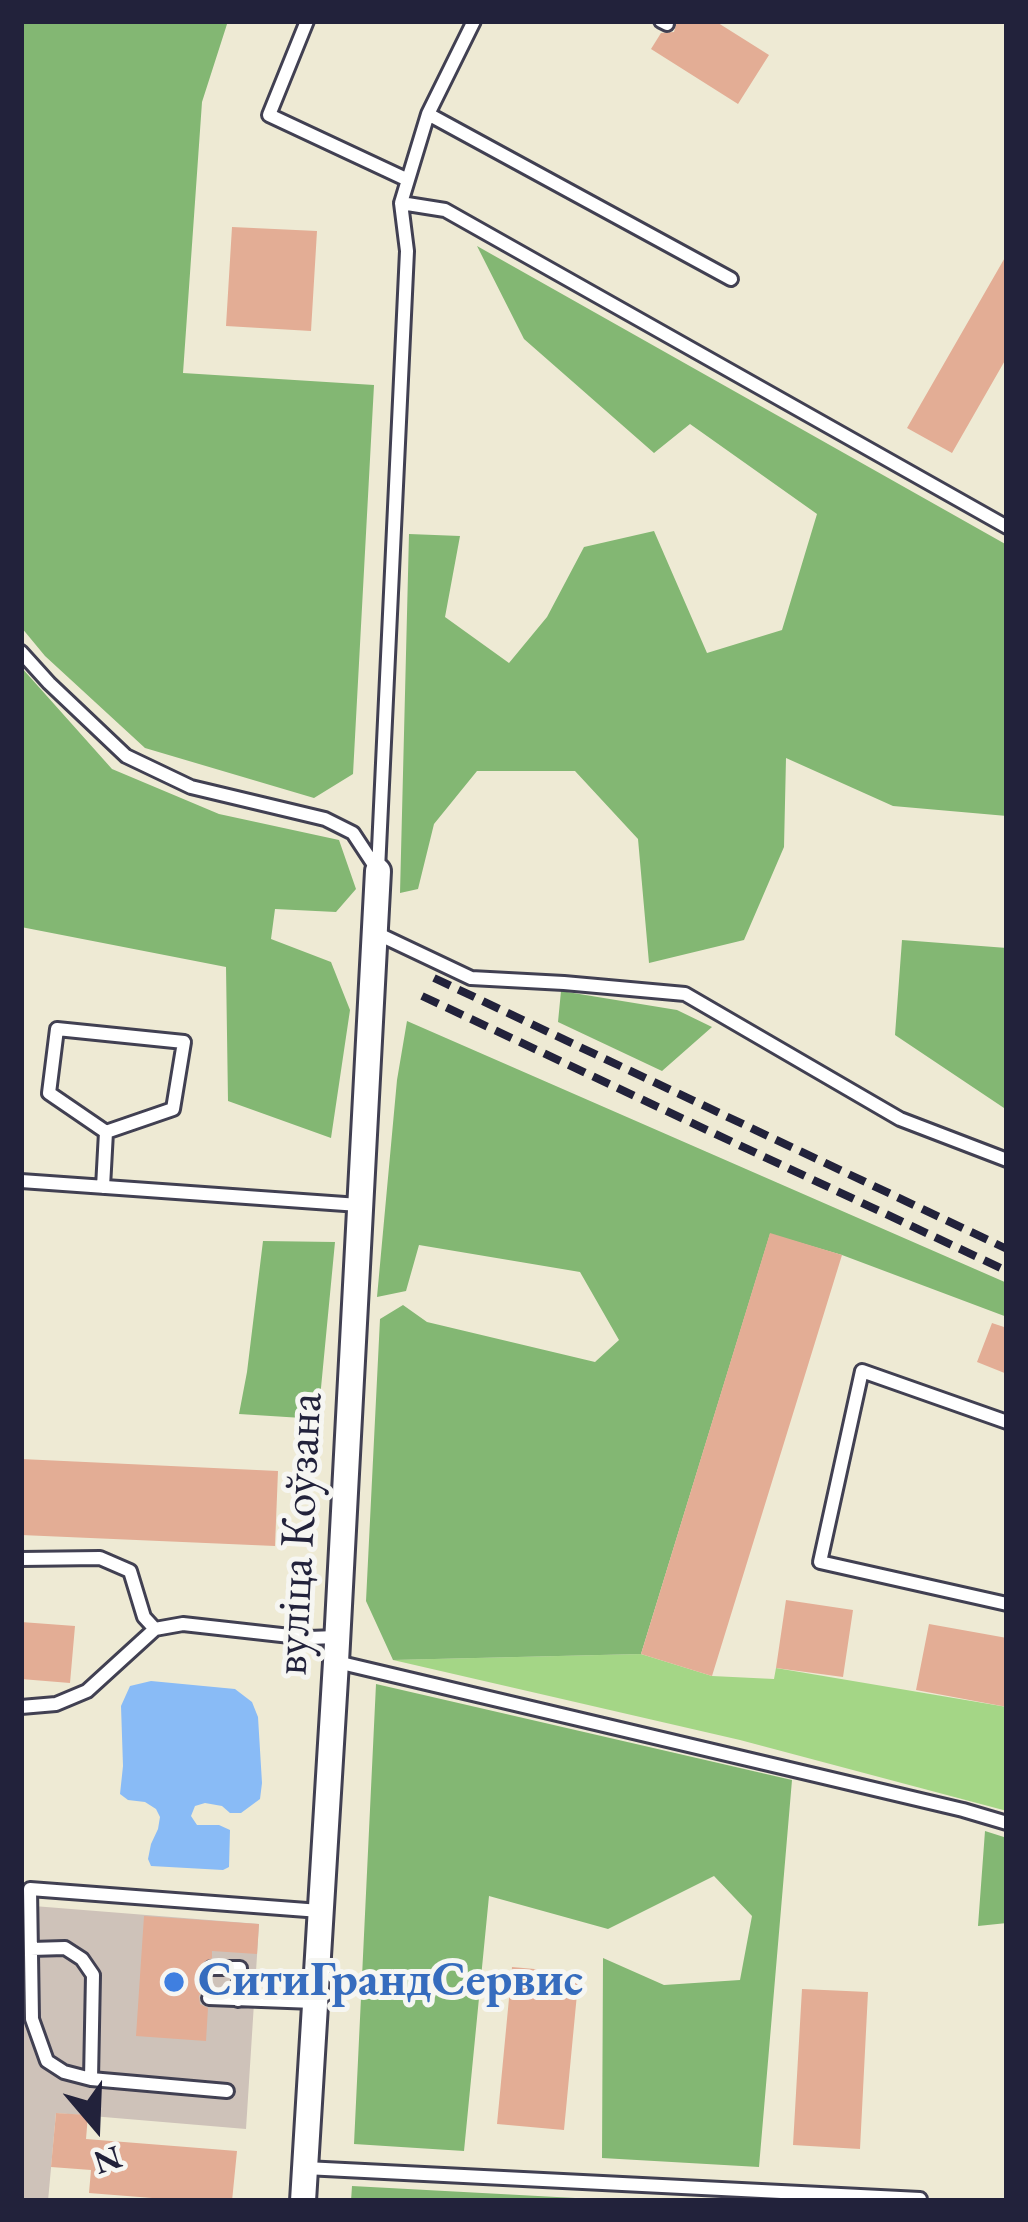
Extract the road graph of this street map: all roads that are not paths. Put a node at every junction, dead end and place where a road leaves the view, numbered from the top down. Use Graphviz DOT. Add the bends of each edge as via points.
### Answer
graph roads {
  1 [pos="307,21"];
  2 [pos="474,21"];
  3 [pos="428,115"];
  4 [pos="408,180"];
  5 [pos="401,203"];
  6 [pos="731,280"];
  7 [pos="1007,527"];
  8 [pos="21,652"];
  9 [pos="378,871"];
  10 [pos="375,932"];
  11 [pos="106,1132"];
  12 [pos="1007,1160"];
  13 [pos="21,1181"];
  14 [pos="103,1187"];
  15 [pos="359,1205"];
  16 [pos="1007,1422"];
  17 [pos="21,1559"];
  18 [pos="1007,1604"];
  19 [pos="155,1629"];
  20 [pos="336,1649"];
  21 [pos="21,1706"];
  22 [pos="1007,1823"];
  23 [pos="320,1911"];
  24 [pos="31,1948"];
  25 [pos="211,1968"];
  26 [pos="209,1998"];
  27 [pos="238,2000"];
  28 [pos="315,2002"];
  29 [pos="91,2079"];
  30 [pos="227,2091"];
  31 [pos="305,2168"];
  32 [pos="920,2200"];
  33 [pos="303,2201"];
  1 -- 4 [label="lane" via="269,115"];
  2 -- 3 [label="lane"];
  3 -- 4 [label="lane"];
  3 -- 6 [label="lane"];
  4 -- 5 [label="lane"];
  5 -- 7 [label="lane" via="445,210"];
  5 -- 9 [label="lane" via="407,251"];
  8 -- 9 [label="lane" via="126,756 191,787 325,820 353,833"];
  9 -- 10 [label="street, вуліца Коўзана"];
  10 -- 12 [label="lane" via="471,978 686,994 900,1119"];
  10 -- 15 [label="street, вуліца Коўзана"];
  11 -- 11 [label="lane" via="173,1109 184,1042 57,1029 49,1093"];
  11 -- 14 [label="lane"];
  13 -- 14 [label="lane"];
  14 -- 15 [label="lane"];
  15 -- 20 [label="street, вуліца Коўзана"];
  16 -- 18 [label="lane" via="862,1371 820,1562"];
  17 -- 19 [label="lane" via="100,1558 130,1570"];
  19 -- 20 [label="lane" via="183,1624 308,1638"];
  19 -- 21 [label="lane" via="87,1691"];
  20 -- 22 [label="lane"];
  20 -- 23 [label="street, вуліца Коўзана"];
  23 -- 24 [label="lane" via="30,1888"];
  23 -- 28 [label="street, вуліца Коўзана"];
  24 -- 29 [label="lane" via="39,2047 46,2061"];
  24 -- 29 [label="lane" via="65,1948 93,1975"];
  25 -- 27 [label="lane" via="240,1968"];
  26 -- 27 [label="lane"];
  27 -- 28 [label="lane"];
  28 -- 31 [label="street, вуліца Коўзана"];
  29 -- 30 [label="lane"];
  31 -- 32 [label="lane"];
  31 -- 33 [label="street, вуліца Коўзана"];
}
